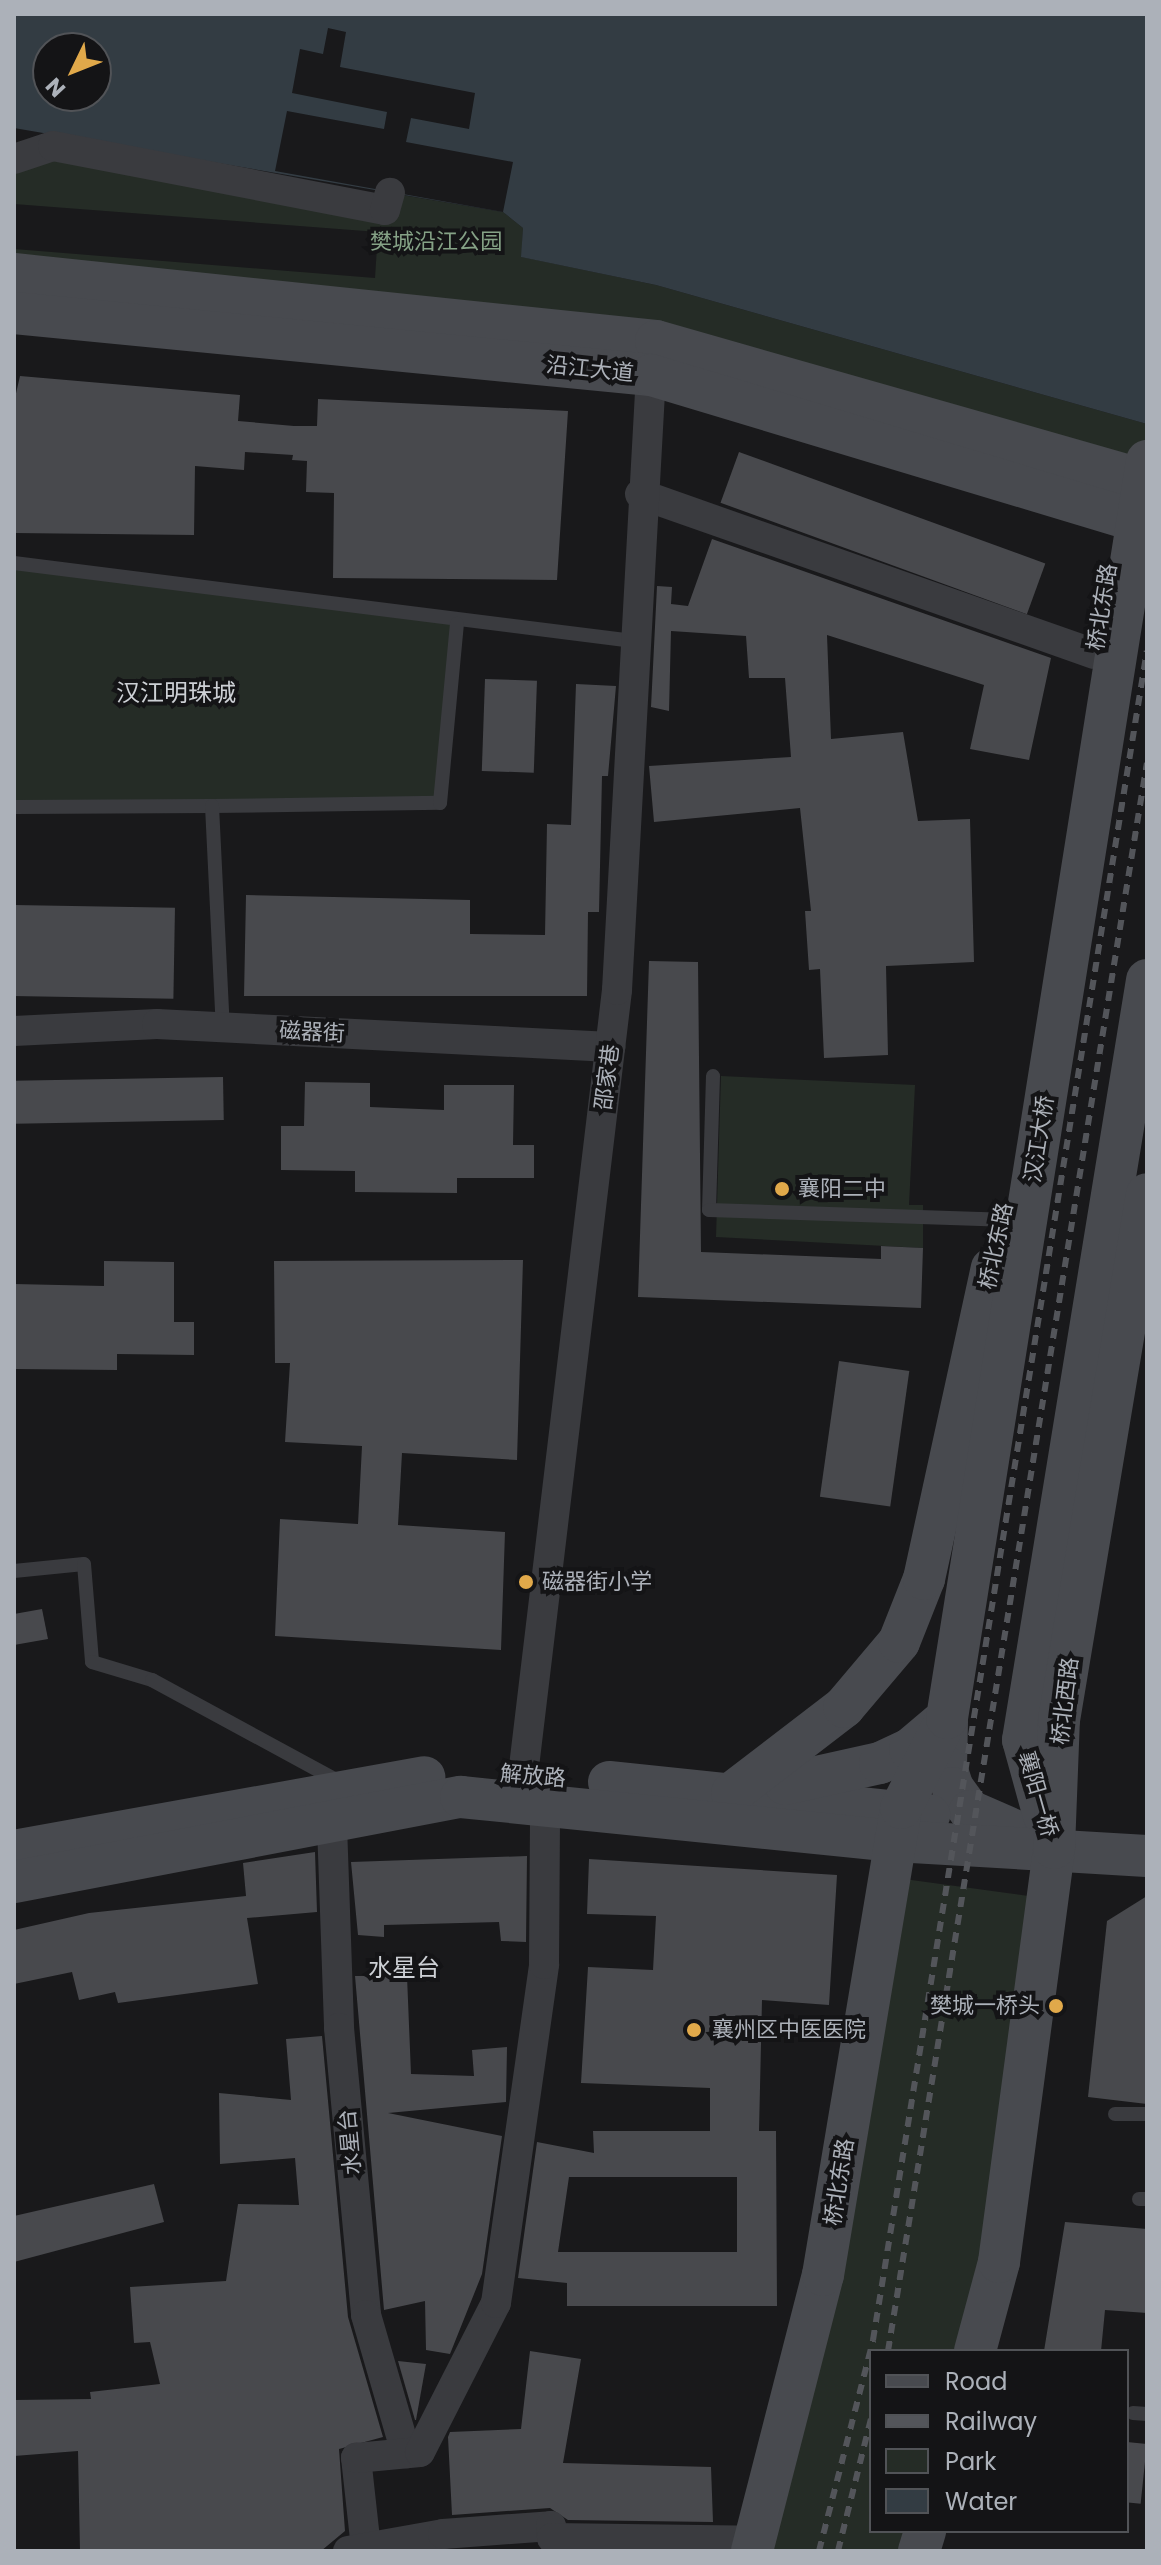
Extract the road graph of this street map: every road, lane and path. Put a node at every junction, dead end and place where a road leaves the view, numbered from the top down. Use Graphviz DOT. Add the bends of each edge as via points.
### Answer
graph roads {
  1 [pos="14,159"];
  2 [pos="390,193"];
  3 [pos="14,274"];
  4 [pos="14,313"];
  5 [pos="651,375"];
  6 [pos="1140,473"];
  7 [pos="640,494"];
  8 [pos="1131,521"];
  9 [pos="14,563"];
  10 [pos="457,624"];
  11 [pos="633,641"];
  12 [pos="1094,654"];
  13 [pos="212,806"];
  14 [pos="14,807"];
  15 [pos="1147,980"];
  16 [pos="223,1028"];
  17 [pos="14,1031"];
  18 [pos="610,1047"];
  19 [pos="713,1076"];
  20 [pos="1147,1194"];
  21 [pos="1003,1220"];
  22 [pos="14,1571"];
  23 [pos="947,1718"];
  24 [pos="353,1790"];
  25 [pos="534,1790"];
  26 [pos="732,1793"];
  27 [pos="332,1825"];
  28 [pos="898,1825"];
  29 [pos="1054,1848"];
  30 [pos="14,1851"];
  31 [pos="1147,1856"];
  32 [pos="14,1882"];
  33 [pos="1115,2114"];
  34 [pos="1147,2114"];
  35 [pos="976,2349"];
  36 [pos="406,2453"];
  37 [pos="753,2546"];
  38 [pos="357,2549"];
  1 -- 2 [label="street" via="53,146 385,210"];
  3 -- 6 [label="main road, 沿江大道" via="656,341"];
  4 -- 5 [label="main road, 沿江大道"];
  5 -- 7 [label="street, 邵家巷"];
  5 -- 8 [label="main road, 沿江大道"];
  6 -- 8 [label="main road, 桥北东路"];
  6 -- 23 [label="main road, 汉江大桥"];
  7 -- 11 [label="street, 邵家巷"];
  7 -- 12 [label="street"];
  8 -- 12 [label="main road, 桥北东路"];
  9 -- 10 [label="lane"];
  10 -- 11 [label="lane"];
  10 -- 13 [label="lane" via="440,803"];
  11 -- 18 [label="street, 邵家巷"];
  12 -- 21 [label="main road, 桥北东路"];
  13 -- 14 [label="lane"];
  13 -- 16 [label="lane"];
  15 -- 29 [label="main road, 襄阳一桥" via="1023,1740"];
  16 -- 17 [label="street, 磁器街"];
  16 -- 18 [label="street, 磁器街"];
  18 -- 25 [label="street, 邵家巷"];
  19 -- 21 [label="lane" via="709,1210"];
  20 -- 29 [label="main road, 桥北西路" via="1059,1720"];
  21 -- 26 [label="main road, 桥北东路" via="924,1579 899,1642 844,1707"];
  22 -- 24 [label="lane" via="84,1564 92,1662 152,1680"];
  23 -- 26 [label="main road" via="910,1749 880,1763"];
  23 -- 28 [label="main road, 汉江大桥"];
  23 -- 29 [label="main road" via="946,1767 970,1811"];
  24 -- 25 [label="main road, 解放路" via="462,1770"];
  24 -- 30 [label="main road, 解放路"];
  25 -- 26 [label="main road, 解放路"];
  25 -- 27 [label="main road, 解放路" via="461,1797"];
  25 -- 28 [label="main road, 解放路"];
  25 -- 36 [label="street, 邵家巷" via="544,1964 496,2303 420,2452"];
  26 -- 28 [label="main road, 解放路"];
  27 -- 32 [label="main road, 解放路"];
  27 -- 36 [label="street, 水星台" via="339,2028 366,2315"];
  28 -- 29 [label="main road, 解放路"];
  28 -- 37 [label="main road, 桥北东路" via="823,2275"];
  29 -- 31 [label="main road, 解放路"];
  29 -- 35 [label="main road, 桥北西路" via="999,2262"];
  33 -- 34 [label="lane"];
  36 -- 38 [label="street" via="356,2458"];
  37 -- 38 [label="street" via="552,2538 551,2526"];
}
